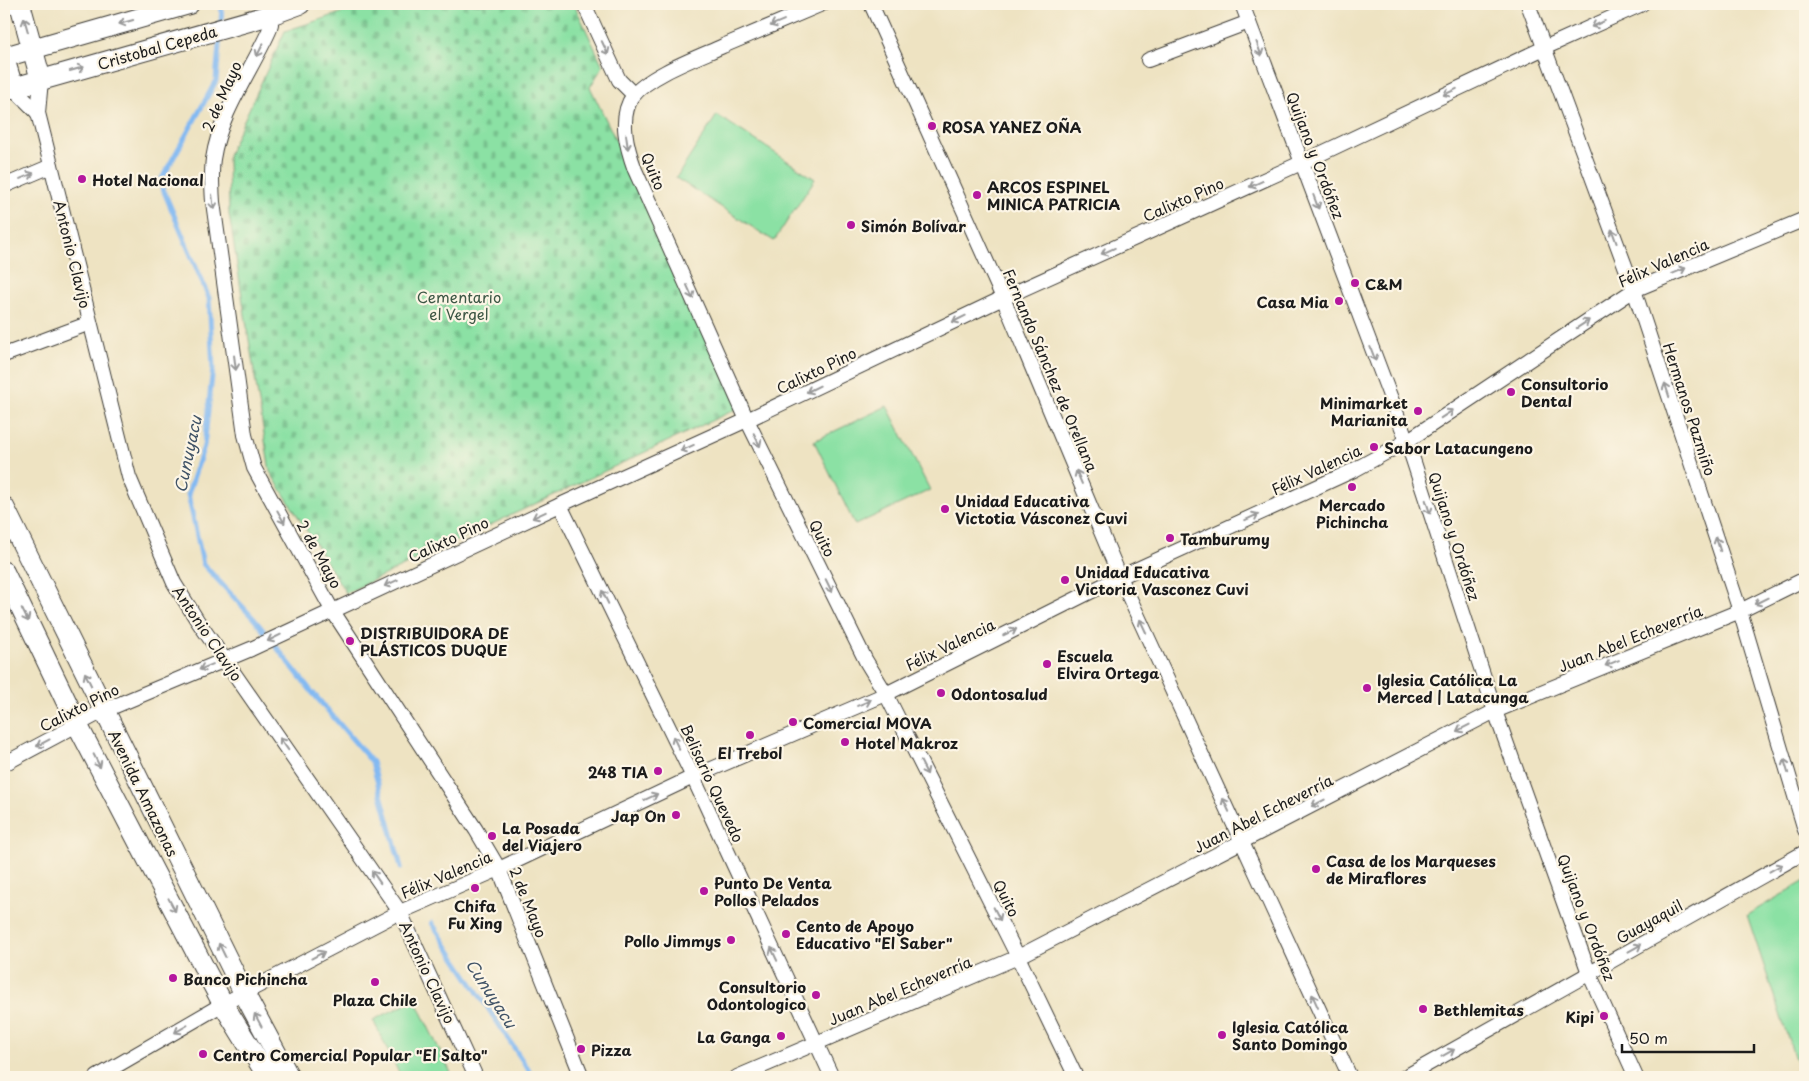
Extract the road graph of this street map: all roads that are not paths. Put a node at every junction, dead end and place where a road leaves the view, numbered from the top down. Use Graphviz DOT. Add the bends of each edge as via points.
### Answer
graph roads {
  1 [pos="16,4"];
  2 [pos="20,4"];
  3 [pos="189,4"];
  4 [pos="300,4"];
  5 [pos="584,4"];
  6 [pos="822,4"];
  7 [pos="871,4"];
  8 [pos="1242,4"];
  9 [pos="1528,4"];
  10 [pos="1642,4"];
  11 [pos="4,8"];
  12 [pos="269,10"];
  13 [pos="1249,22"];
  14 [pos="1544,48"];
  15 [pos="33,49"];
  16 [pos="4,58"];
  17 [pos="1148,60"];
  18 [pos="41,80"];
  19 [pos="13,88"];
  20 [pos="634,95"];
  21 [pos="38,113"];
  22 [pos="1301,163"];
  23 [pos="51,166"];
  24 [pos="4,186"];
  25 [pos="1805,219"];
  26 [pos="1634,290"];
  27 [pos="1003,298"];
  28 [pos="90,323"];
  29 [pos="4,355"];
  30 [pos="747,420"];
  31 [pos="1406,441"];
  32 [pos="560,505"];
  33 [pos="4,507"];
  34 [pos="4,572"];
  35 [pos="1120,577"];
  36 [pos="1805,579"];
  37 [pos="332,610"];
  38 [pos="1740,611"];
  39 [pos="225,659"];
  40 [pos="886,694"];
  41 [pos="104,711"];
  42 [pos="1495,711"];
  43 [pos="78,726"];
  44 [pos="4,764"];
  45 [pos="692,777"];
  46 [pos="1805,830"];
  47 [pos="1243,842"];
  48 [pos="1805,852"];
  49 [pos="499,869"];
  50 [pos="400,912"];
  51 [pos="1018,957"];
  52 [pos="1589,973"];
  53 [pos="244,994"];
  54 [pos="223,1004"];
  55 [pos="816,1044"];
  56 [pos="97,1077"];
  57 [pos="268,1077"];
  58 [pos="289,1077"];
  59 [pos="476,1077"];
  60 [pos="582,1077"];
  61 [pos="737,1077"];
  62 [pos="832,1077"];
  63 [pos="1076,1077"];
  64 [pos="1350,1077"];
  65 [pos="1405,1077"];
  66 [pos="1636,1077"];
  1 -- 11 [label="street"];
  15 -- 2 [label="main road, Antonio Clavijo, one-way"];
  3 -- 15 [label="main road, one-way"];
  4 -- 12 [label="main road, Cristobal Cepeda"];
  5 -- 20 [label="street, one-way" via="619,80"];
  6 -- 20 [label="street, one-way" via="683,64 646,84"];
  7 -- 27 [label="street, Fernando Sánchez de Orellana"];
  8 -- 13 [label="street, Quijano y Ordóñez"];
  9 -- 14 [label="street, Hermanos Pazmiño"];
  10 -- 14 [label="street, Calixto Pino, one-way"];
  18 -- 12 [label="main road, Cristobal Cepeda, one-way" via="238,24"];
  12 -- 37 [label="street, 2 de Mayo, one-way" via="269,31 226,116 219,137 211,177 213,202 244,435 254,468"];
  13 -- 17 [label="street"];
  13 -- 22 [label="street, Quijano y Ordóñez, one-way"];
  14 -- 22 [label="street, Calixto Pino, one-way"];
  26 -- 14 [label="street, Hermanos Pazmiño, one-way"];
  15 -- 16 [label="main road"];
  15 -- 18 [label="main road, Antonio Clavijo"];
  16 -- 19 [label="main road"];
  18 -- 19 [label="main road, Cristobal Cepeda"];
  18 -- 21 [label="street, Antonio Clavijo"];
  19 -- 21 [label="street"];
  20 -- 30 [label="street, Quito, one-way" via="626,117 627,148"];
  21 -- 23 [label="street, Antonio Clavijo"];
  22 -- 27 [label="street, Calixto Pino, one-way"];
  22 -- 31 [label="street, Quijano y Ordóñez, one-way"];
  24 -- 23 [label="street, one-way"];
  23 -- 28 [label="street, Antonio Clavijo"];
  26 -- 25 [label="street, Félix Valencia, one-way"];
  31 -- 26 [label="street, Félix Valencia, one-way"];
  38 -- 26 [label="street, Hermanos Pazmiño, one-way"];
  27 -- 30 [label="street, Calixto Pino, one-way"];
  35 -- 27 [label="street, Fernando Sánchez de Orellana, one-way"];
  28 -- 29 [label="street"];
  28 -- 39 [label="street, Antonio Clavijo" via="129,477 174,583"];
  30 -- 32 [label="street, Calixto Pino, one-way"];
  30 -- 40 [label="street, Quito, one-way" via="866,661"];
  35 -- 31 [label="street, Félix Valencia, one-way" via="1354,470"];
  31 -- 42 [label="street, Quijano y Ordóñez, one-way"];
  32 -- 37 [label="street, Calixto Pino, one-way"];
  45 -- 32 [label="street, Belisario Quevedo, one-way"];
  41 -- 33 [label="main road, Avenida Amazonas, one-way"];
  34 -- 43 [label="main road, Avenida Amazonas, one-way"];
  40 -- 35 [label="street, Félix Valencia, one-way"];
  47 -- 35 [label="street, Fernando Sánchez de Orellana, one-way"];
  36 -- 38 [label="street, Juan Abel Echeverría, one-way"];
  37 -- 39 [label="street, Calixto Pino, one-way"];
  37 -- 49 [label="street, 2 de Mayo"];
  38 -- 42 [label="street, Juan Abel Echeverría, one-way"];
  46 -- 38 [label="street, Hermanos Pazmiño, one-way"];
  39 -- 41 [label="street, Calixto Pino, one-way"];
  50 -- 39 [label="street, Antonio Clavijo, one-way"];
  45 -- 40 [label="street, Félix Valencia, one-way"];
  40 -- 51 [label="street, Quito, one-way"];
  41 -- 43 [label="street, Calixto Pino"];
  53 -- 41 [label="main road, Avenida Amazonas, one-way"];
  42 -- 47 [label="street, Juan Abel Echeverría, one-way"];
  42 -- 52 [label="street, Quijano y Ordóñez"];
  43 -- 44 [label="street, Calixto Pino, one-way"];
  43 -- 54 [label="main road, Avenida Amazonas, one-way"];
  49 -- 45 [label="street, Félix Valencia, one-way"];
  55 -- 45 [label="street, Belisario Quevedo, one-way"];
  47 -- 51 [label="street, Juan Abel Echeverría"];
  64 -- 47 [label="street, Fernando Sánchez de Orellana, one-way"];
  52 -- 48 [label="street, Guayaquil, one-way"];
  49 -- 50 [label="street, Félix Valencia"];
  49 -- 60 [label="street, 2 de Mayo"];
  53 -- 50 [label="street, Félix Valencia, one-way"];
  50 -- 59 [label="street, Antonio Clavijo"];
  51 -- 55 [label="street, Juan Abel Echeverría"];
  51 -- 63 [label="street, Quito"];
  65 -- 52 [label="street, Guayaquil, one-way"];
  52 -- 66 [label="street, Quijano y Ordóñez"];
  53 -- 54 [label="street, Félix Valencia"];
  58 -- 53 [label="main road, Avenida Amazonas, one-way"];
  54 -- 56 [label="street, Félix Valencia, one-way"];
  54 -- 57 [label="main road, Avenida Amazonas"];
  55 -- 61 [label="street, Juan Abel Echeverría"];
  55 -- 62 [label="street, Belisario Quevedo"];
}
